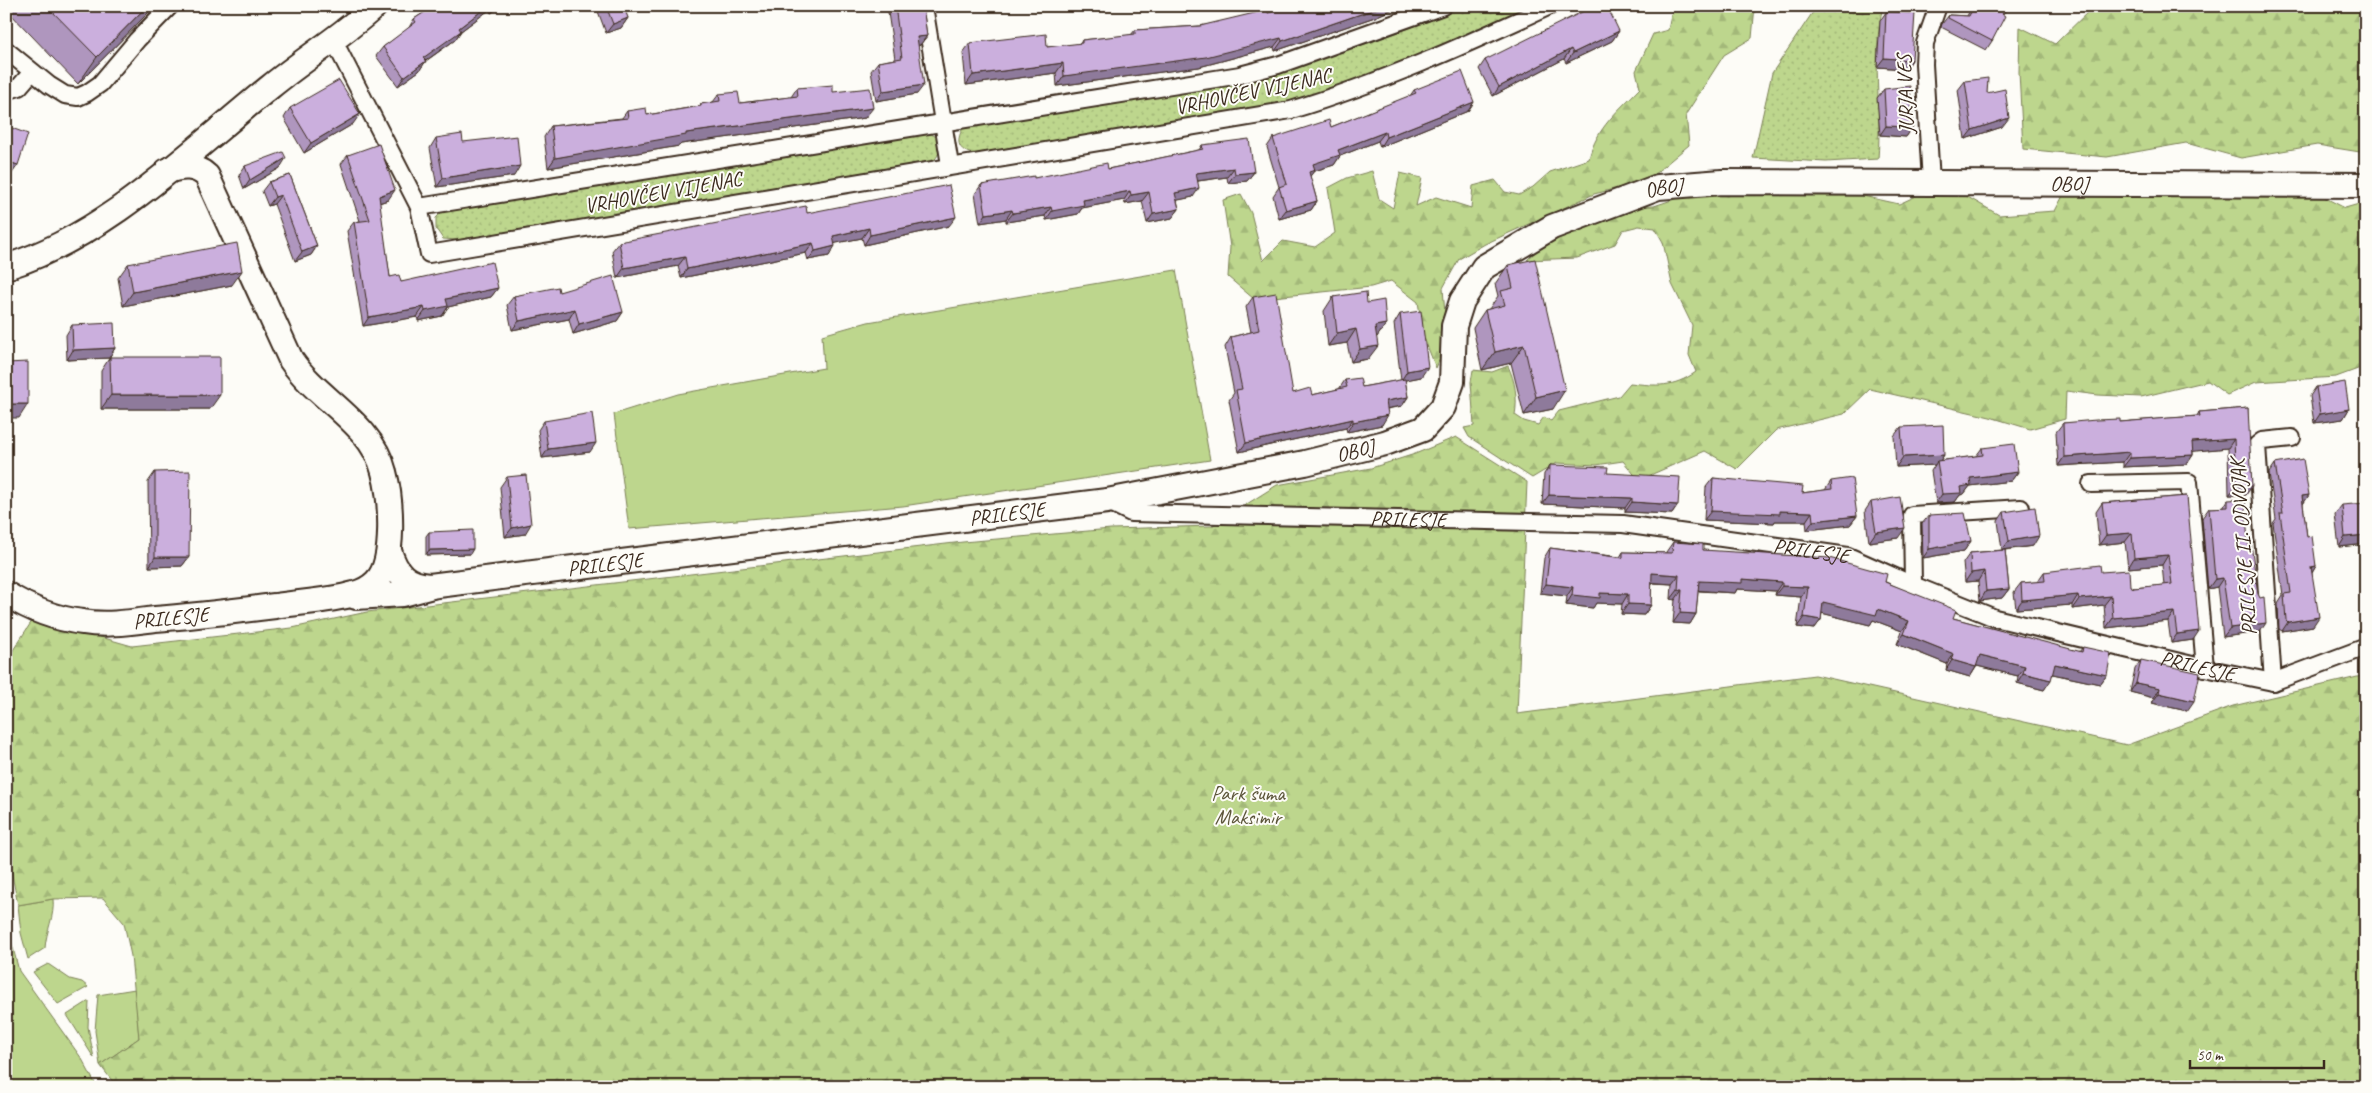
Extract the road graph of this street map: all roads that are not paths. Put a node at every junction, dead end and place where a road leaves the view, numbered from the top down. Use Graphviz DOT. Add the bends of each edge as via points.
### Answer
graph roads {
  1 [pos="170,6"];
  2 [pos="375,6"];
  3 [pos="924,6"];
  4 [pos="1443,6"];
  5 [pos="1550,6"];
  6 [pos="1938,6"];
  7 [pos="334,40"];
  8 [pos="6,50"];
  9 [pos="27,67"];
  10 [pos="7,90"];
  11 [pos="231,118"];
  12 [pos="942,122"];
  13 [pos="950,165"];
  14 [pos="168,171"];
  15 [pos="207,176"];
  16 [pos="1931,182"];
  17 [pos="2366,185"];
  18 [pos="419,207"];
  19 [pos="6,266"];
  20 [pos="2292,438"];
  21 [pos="2091,484"];
  22 [pos="1107,501"];
  23 [pos="2021,508"];
  24 [pos="389,551"];
  25 [pos="1913,585"];
  26 [pos="430,586"];
  27 [pos="6,594"];
  28 [pos="342,597"];
  29 [pos="2366,647"];
  30 [pos="2205,668"];
  31 [pos="2274,682"];
  1 -- 9 [label="street" via="100,84 87,94 65,95"];
  2 -- 7 [label="street"];
  3 -- 12 [label="street"];
  4 -- 12 [label="street, VRHOVČEV VIJENAC" via="1278,65 1240,75"];
  5 -- 13 [label="street, VRHOVČEV VIJENAC" via="1431,61 1290,110 1016,157"];
  6 -- 16 [label="street, JURJA VES" via="1925,43 1924,64"];
  7 -- 11 [label="street"];
  7 -- 18 [label="street, VRHOVČEV VIJENAC"];
  8 -- 9 [label="street"];
  9 -- 10 [label="street" via="13,72"];
  11 -- 14 [label="street"];
  11 -- 15 [label="street" via="212,146"];
  12 -- 13 [label="street"];
  12 -- 18 [label="street, VRHOVČEV VIJENAC"];
  13 -- 18 [label="street, VRHOVČEV VIJENAC" via="429,254"];
  14 -- 15 [label="street" via="189,167"];
  14 -- 19 [label="street" via="106,219 63,242"];
  15 -- 24 [label="street" via="291,360 311,384 361,431 378,455 388,497"];
  16 -- 17 [label="street, OBOJ"];
  16 -- 22 [label="street, OBOJ" via="1722,182 1658,187 1552,227 1484,267 1462,301 1454,326 1450,395 1423,429 1338,456"];
  20 -- 31 [label="street, PRILESJE II. ODVOJAK" via="2262,441 2257,445"];
  21 -- 30 [label="street" via="2189,482"];
  22 -- 25 [label="street, PRILESJE" via="1130,513 1623,524 1848,556"];
  22 -- 26 [label="street, PRILESJE"];
  23 -- 25 [label="street" via="1912,515"];
  24 -- 26 [label="street, PRILESJE" via="394,567 402,577 415,584"];
  24 -- 28 [label="street, PRILESJE" via="385,570 375,584"];
  25 -- 30 [label="street, PRILESJE" via="1995,618"];
  26 -- 28 [label="street, PRILESJE" via="403,594"];
  27 -- 28 [label="street, PRILESJE" via="38,612 100,624"];
  29 -- 31 [label="street"];
  30 -- 31 [label="street, PRILESJE"];
}
